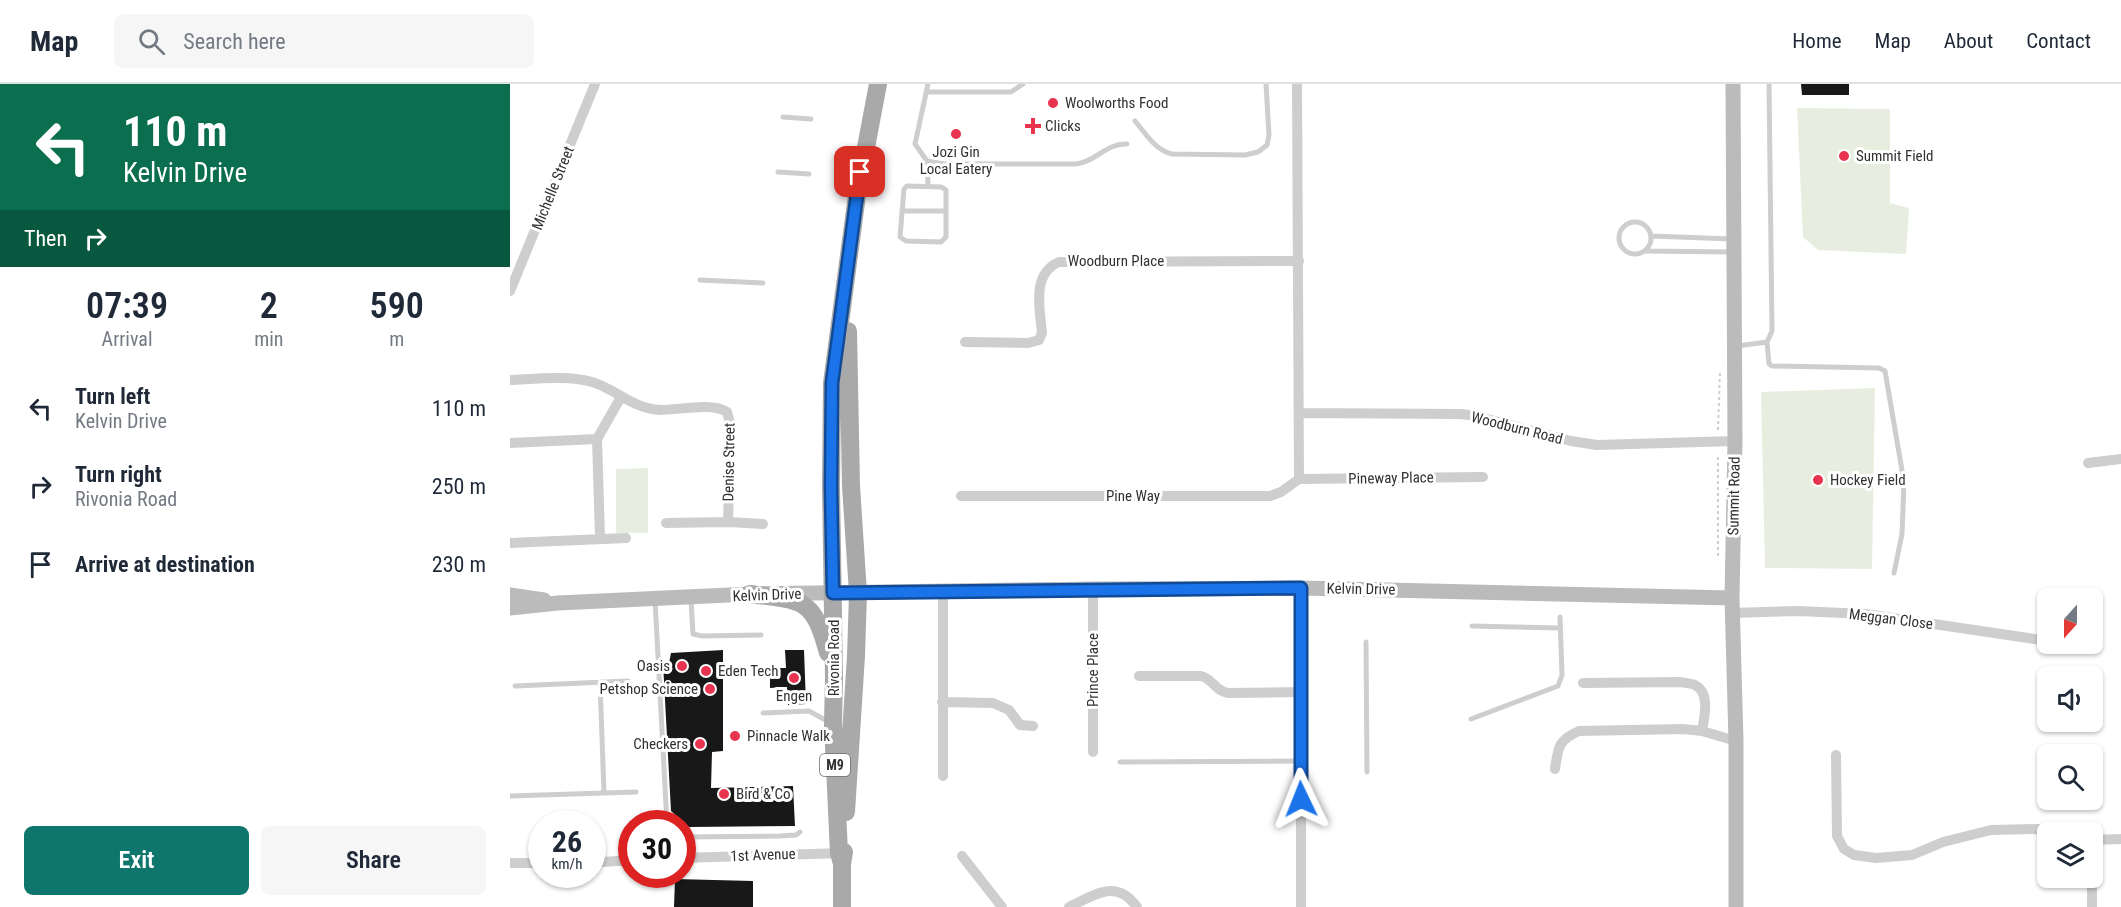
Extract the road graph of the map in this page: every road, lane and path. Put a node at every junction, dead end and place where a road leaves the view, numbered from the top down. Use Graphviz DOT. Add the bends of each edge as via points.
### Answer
graph roads {
  1 [pos="595,84"];
  2 [pos="878,84"];
  3 [pos="928,84"];
  4 [pos="1023,84"];
  5 [pos="1266,84"];
  6 [pos="1298,84"];
  7 [pos="1733,84"];
  8 [pos="1769,84"];
  9 [pos="926,92"];
  10 [pos="783,117"];
  11 [pos="811,119"];
  12 [pos="1135,121"];
  13 [pos="1127,144"];
  14 [pos="927,161"];
  15 [pos="778,172"];
  16 [pos="809,174"];
  17 [pos="928,186"];
  18 [pos="902,211"];
  19 [pos="946,211"];
  20 [pos="1651,236"];
  21 [pos="1734,246"];
  22 [pos="1645,251"];
  23 [pos="1299,261"];
  24 [pos="847,274"];
  25 [pos="700,280"];
  26 [pos="764,283"];
  27 [pos="510,291"];
  28 [pos="965,342"];
  29 [pos="1767,342"];
  30 [pos="1734,346"];
  31 [pos="1720,370"];
  32 [pos="510,380"];
  33 [pos="621,397"];
  34 [pos="1299,413"];
  35 [pos="597,439"];
  36 [pos="1718,441"];
  37 [pos="1735,441"];
  38 [pos="510,443"];
  39 [pos="2121,459"];
  40 [pos="2088,464"];
  41 [pos="1483,477"];
  42 [pos="1299,479"];
  43 [pos="961,496"];
  44 [pos="728,522"];
  45 [pos="666,523"];
  46 [pos="763,524"];
  47 [pos="600,538"];
  48 [pos="626,538"];
  49 [pos="510,543"];
  50 [pos="1718,564"];
  51 [pos="1894,573"];
  52 [pos="1301,588"];
  53 [pos="1093,589"];
  54 [pos="943,591"];
  55 [pos="833,593"];
  56 [pos="858,593"];
  57 [pos="750,594"];
  58 [pos="510,596"];
  59 [pos="692,598"];
  60 [pos="655,600"];
  61 [pos="558,603"];
  62 [pos="1732,606"];
  63 [pos="510,608"];
  64 [pos="1560,617"];
  65 [pos="1472,626"];
  66 [pos="1560,628"];
  67 [pos="760,635"];
  68 [pos="2037,639"];
  69 [pos="1366,642"];
  70 [pos="1139,676"];
  71 [pos="834,678"];
  72 [pos="628,681"];
  73 [pos="600,682"];
  74 [pos="1583,683"];
  75 [pos="515,686"];
  76 [pos="1301,692"];
  77 [pos="942,702"];
  78 [pos="763,713"];
  79 [pos="1471,719"];
  80 [pos="833,724"];
  81 [pos="1033,726"];
  82 [pos="1702,731"];
  83 [pos="1736,741"];
  84 [pos="1093,752"];
  85 [pos="1836,755"];
  86 [pos="1300,761"];
  87 [pos="1120,762"];
  88 [pos="1556,769"];
  89 [pos="1367,772"];
  90 [pos="943,776"];
  91 [pos="636,792"];
  92 [pos="604,793"];
  93 [pos="510,796"];
  94 [pos="666,810"];
  95 [pos="2037,829"];
  96 [pos="800,832"];
  97 [pos="696,837"];
  98 [pos="2103,840"];
  99 [pos="2121,840"];
  100 [pos="842,856"];
  101 [pos="962,856"];
  102 [pos="696,858"];
  103 [pos="528,863"];
  104 [pos="510,864"];
  105 [pos="2092,888"];
  106 [pos="842,907"];
  107 [pos="1002,907"];
  108 [pos="1069,907"];
  109 [pos="1137,907"];
  110 [pos="1301,907"];
  111 [pos="1736,907"];
  112 [pos="2092,907"];
  1 -- 27 [label="street, Michelle Street"];
  2 -- 24 [label="main road, Rivonia Road / M9" via="864,150"];
  3 -- 9 [label="lane"];
  4 -- 9 [label="lane" via="1011,92"];
  5 -- 12 [label="lane" via="1269,135 1267,145 1253,154 1166,153"];
  6 -- 23 [label="street"];
  7 -- 21 [label="main road, Summit Road"];
  8 -- 29 [label="lane" via="1772,331"];
  9 -- 14 [label="lane" via="915,144"];
  10 -- 11 [label="lane"];
  13 -- 14 [label="lane" via="1115,144 1076,164"];
  14 -- 17 [label="lane"];
  15 -- 16 [label="lane"];
  17 -- 18 [label="lane" via="903,189"];
  17 -- 19 [label="lane" via="946,190"];
  18 -- 19 [label="lane"];
  18 -- 19 [label="lane" via="900,237 906,241 941,242 946,237"];
  20 -- 21 [label="lane"];
  20 -- 22 [label="lane"];
  20 -- 22 [label="lane" via="1645,226 1635,223 1625,226 1619,236 1625,250 1635,254"];
  21 -- 22 [label="lane"];
  21 -- 30 [label="main road, Summit Road"];
  23 -- 28 [label="street, Woodburn Place" via="1059,262 1042,277 1039,340"];
  23 -- 34 [label="street"];
  24 -- 55 [label="main road, Rivonia Road / M9" via="832,383"];
  24 -- 56 [label="main road, Rivonia Road / M9" via="851,486"];
  25 -- 26 [label="lane"];
  29 -- 30 [label="lane"];
  29 -- 51 [label="lane" via="1772,366 1885,371 1904,482 1902,534"];
  30 -- 37 [label="main road, Summit Road"];
  31 -- 36 [label="path"];
  32 -- 33 [label="street, Denise Street" via="590,381"];
  33 -- 35 [label="street"];
  33 -- 44 [label="street, Denise Street" via="652,409 711,407 728,412"];
  34 -- 36 [label="street, Woodburn Road" via="1461,414 1597,445"];
  34 -- 42 [label="street"];
  35 -- 38 [label="street"];
  35 -- 47 [label="street"];
  36 -- 37 [label="street, Woodburn Road"];
  36 -- 50 [label="path"];
  37 -- 62 [label="main road, Summit Road"];
  39 -- 40 [label="street"];
  41 -- 42 [label="street, Pineway Place"];
  42 -- 43 [label="street, Pine Way" via="1281,492 1262,496"];
  44 -- 45 [label="street"];
  44 -- 46 [label="street"];
  47 -- 48 [label="street"];
  47 -- 49 [label="street"];
  52 -- 53 [label="main road, Kelvin Drive"];
  52 -- 62 [label="main road, Kelvin Drive"];
  52 -- 76 [label="street"];
  53 -- 54 [label="main road, Kelvin Drive"];
  53 -- 84 [label="street, Prince Place"];
  54 -- 56 [label="main road, Kelvin Drive"];
  54 -- 77 [label="street"];
  55 -- 56 [label="main road, Kelvin Drive"];
  55 -- 57 [label="main road, Kelvin Drive"];
  55 -- 71 [label="main road, Rivonia Road / M9"];
  56 -- 100 [label="main road, Rivonia Road / M9"];
  57 -- 59 [label="main road, Kelvin Drive"];
  57 -- 71 [label="main road" via="791,599 809,608 823,634"];
  58 -- 61 [label="main road, Kelvin Drive"];
  59 -- 60 [label="main road, Kelvin Drive"];
  59 -- 67 [label="lane" via="693,634"];
  60 -- 61 [label="main road, Kelvin Drive"];
  60 -- 94 [label="lane"];
  61 -- 63 [label="main road, Kelvin Drive"];
  62 -- 68 [label="street, Meggan Close" via="1866,614"];
  62 -- 83 [label="main road, Summit Road"];
  64 -- 66 [label="lane"];
  65 -- 66 [label="lane"];
  66 -- 79 [label="lane" via="1562,675 1558,686"];
  69 -- 89 [label="lane"];
  70 -- 76 [label="street" via="1201,676 1222,692"];
  71 -- 80 [label="main road, Rivonia Road / M9"];
  72 -- 73 [label="lane"];
  73 -- 75 [label="lane"];
  73 -- 92 [label="lane"];
  74 -- 82 [label="street" via="1695,685 1705,701"];
  76 -- 86 [label="street"];
  77 -- 81 [label="street" via="993,703 1009,710 1020,724"];
  77 -- 90 [label="street"];
  78 -- 80 [label="lane" via="809,711"];
  80 -- 100 [label="main road, Rivonia Road / M9"];
  82 -- 83 [label="street"];
  82 -- 88 [label="street" via="1579,731 1562,741"];
  83 -- 111 [label="main road, Summit Road"];
  85 -- 95 [label="street" via="1837,836 1844,849 1854,855 1912,855 1943,842 1991,830"];
  86 -- 87 [label="lane"];
  86 -- 110 [label="street"];
  91 -- 92 [label="lane"];
  92 -- 93 [label="lane"];
  96 -- 97 [label="lane" via="780,836"];
  98 -- 99 [label="street"];
  100 -- 102 [label="street, 1st Avenue"];
  100 -- 106 [label="main road, Rivonia Road / M9"];
  101 -- 107 [label="street"];
  103 -- 104 [label="street"];
  105 -- 112 [label="street"];
  108 -- 109 [label="street" via="1106,890 1130,897"];
}
